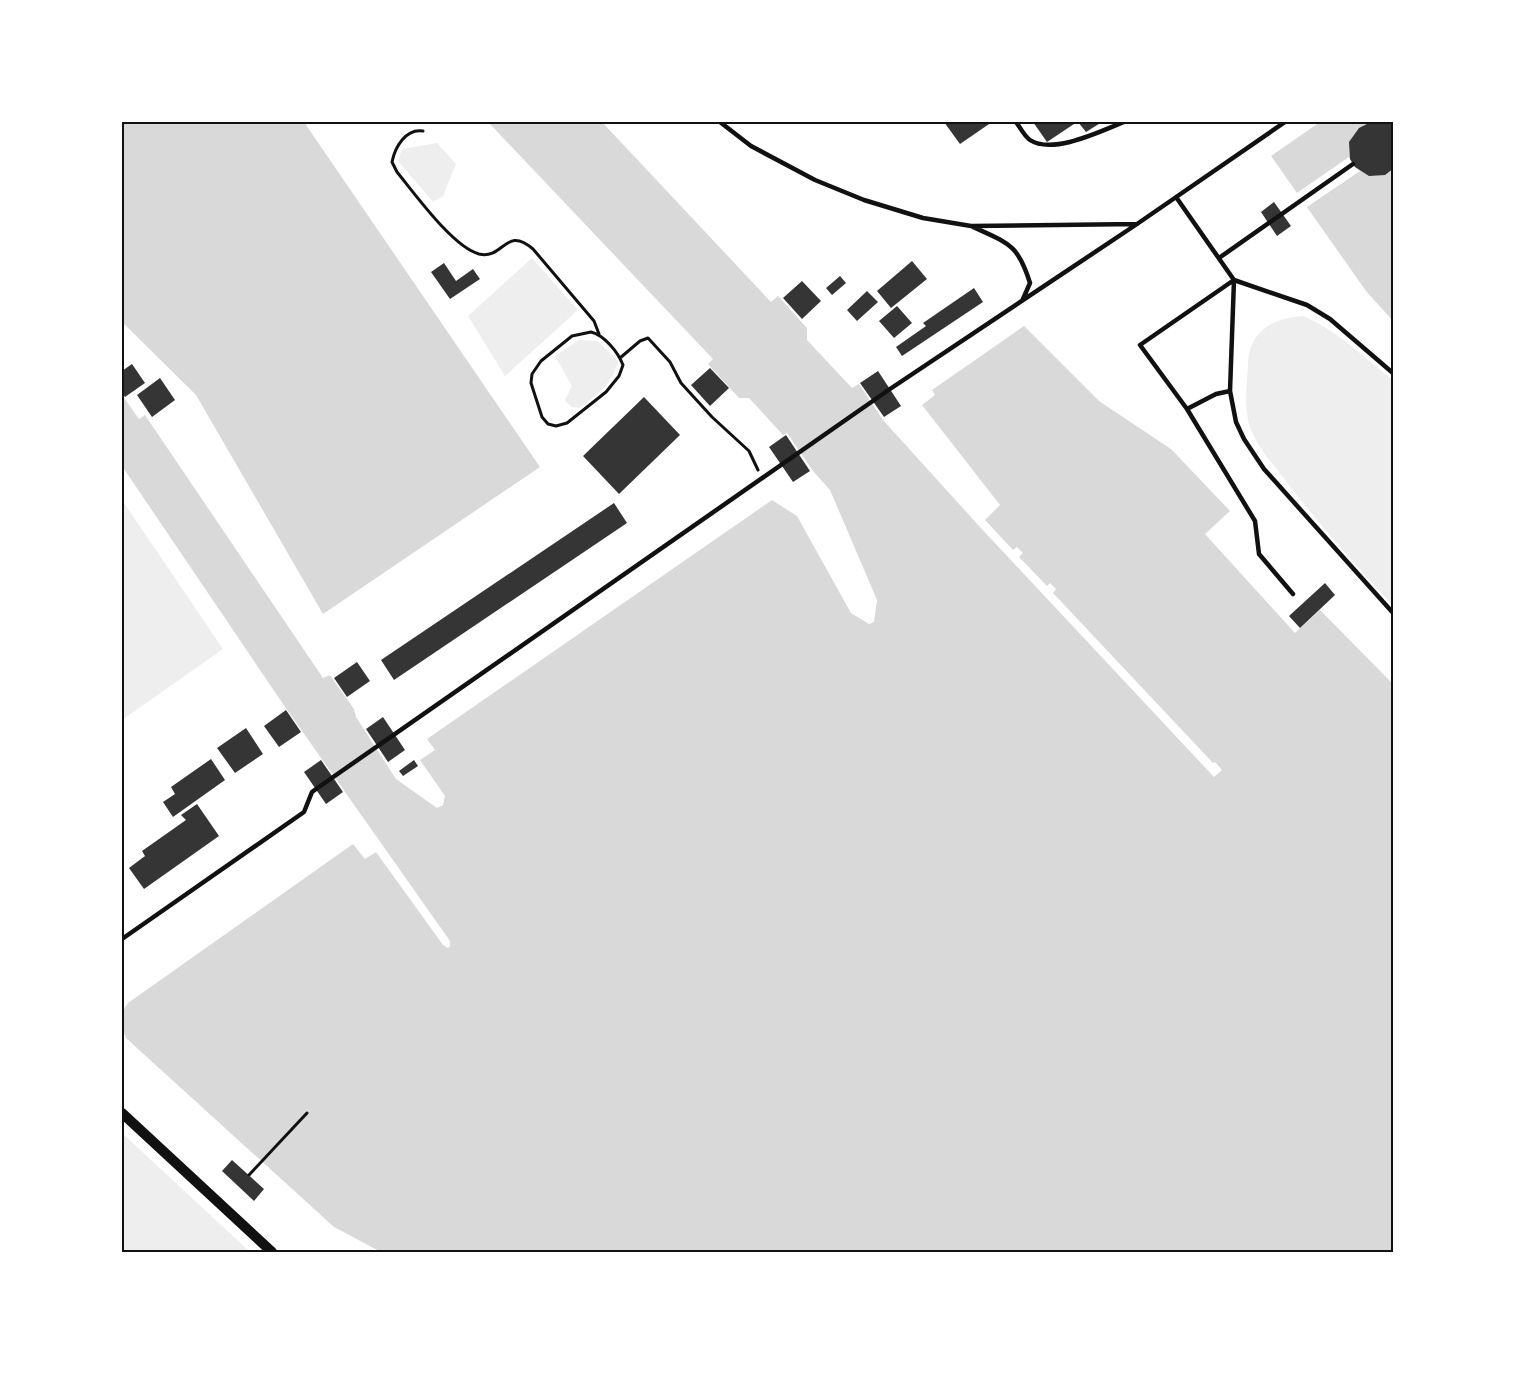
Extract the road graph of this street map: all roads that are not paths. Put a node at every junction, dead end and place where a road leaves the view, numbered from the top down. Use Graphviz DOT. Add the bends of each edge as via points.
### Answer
graph roads {
  1 [pos="720,122"];
  2 [pos="1016,122"];
  3 [pos="1124,122"];
  4 [pos="1285,122"];
  5 [pos="1353,164"];
  6 [pos="1176,197"];
  7 [pos="1137,224"];
  8 [pos="971,225"];
  9 [pos="1219,258"];
  10 [pos="1234,280"];
  11 [pos="1022,301"];
  12 [pos="1394,374"];
  13 [pos="1230,391"];
  14 [pos="1186,409"];
  15 [pos="1293,594"];
  16 [pos="1394,614"];
  17 [pos="122,939"];
  18 [pos="122,1113"];
  19 [pos="272,1252"];
  1 -- 8 [label="lane" via="751,146 815,180 923,218"];
  2 -- 3 [label="lane" via="1029,140 1044,145 1086,137"];
  4 -- 6 [label="lane"];
  5 -- 9 [label="lane"];
  6 -- 7 [label="lane"];
  6 -- 9 [label="lane"];
  7 -- 8 [label="lane"];
  7 -- 11 [label="lane"];
  8 -- 11 [label="lane" via="1011,244 1025,265 1030,283"];
  9 -- 10 [label="lane"];
  10 -- 12 [label="lane" via="1306,305 1330,319"];
  10 -- 13 [label="lane"];
  10 -- 14 [label="lane" via="1140,345"];
  11 -- 17 [label="lane" via="312,792 304,812"];
  13 -- 14 [label="lane"];
  13 -- 16 [label="lane" via="1236,422 1264,469"];
  14 -- 15 [label="lane" via="1255,521 1259,554"];
  18 -- 19 [label="street"];
}
